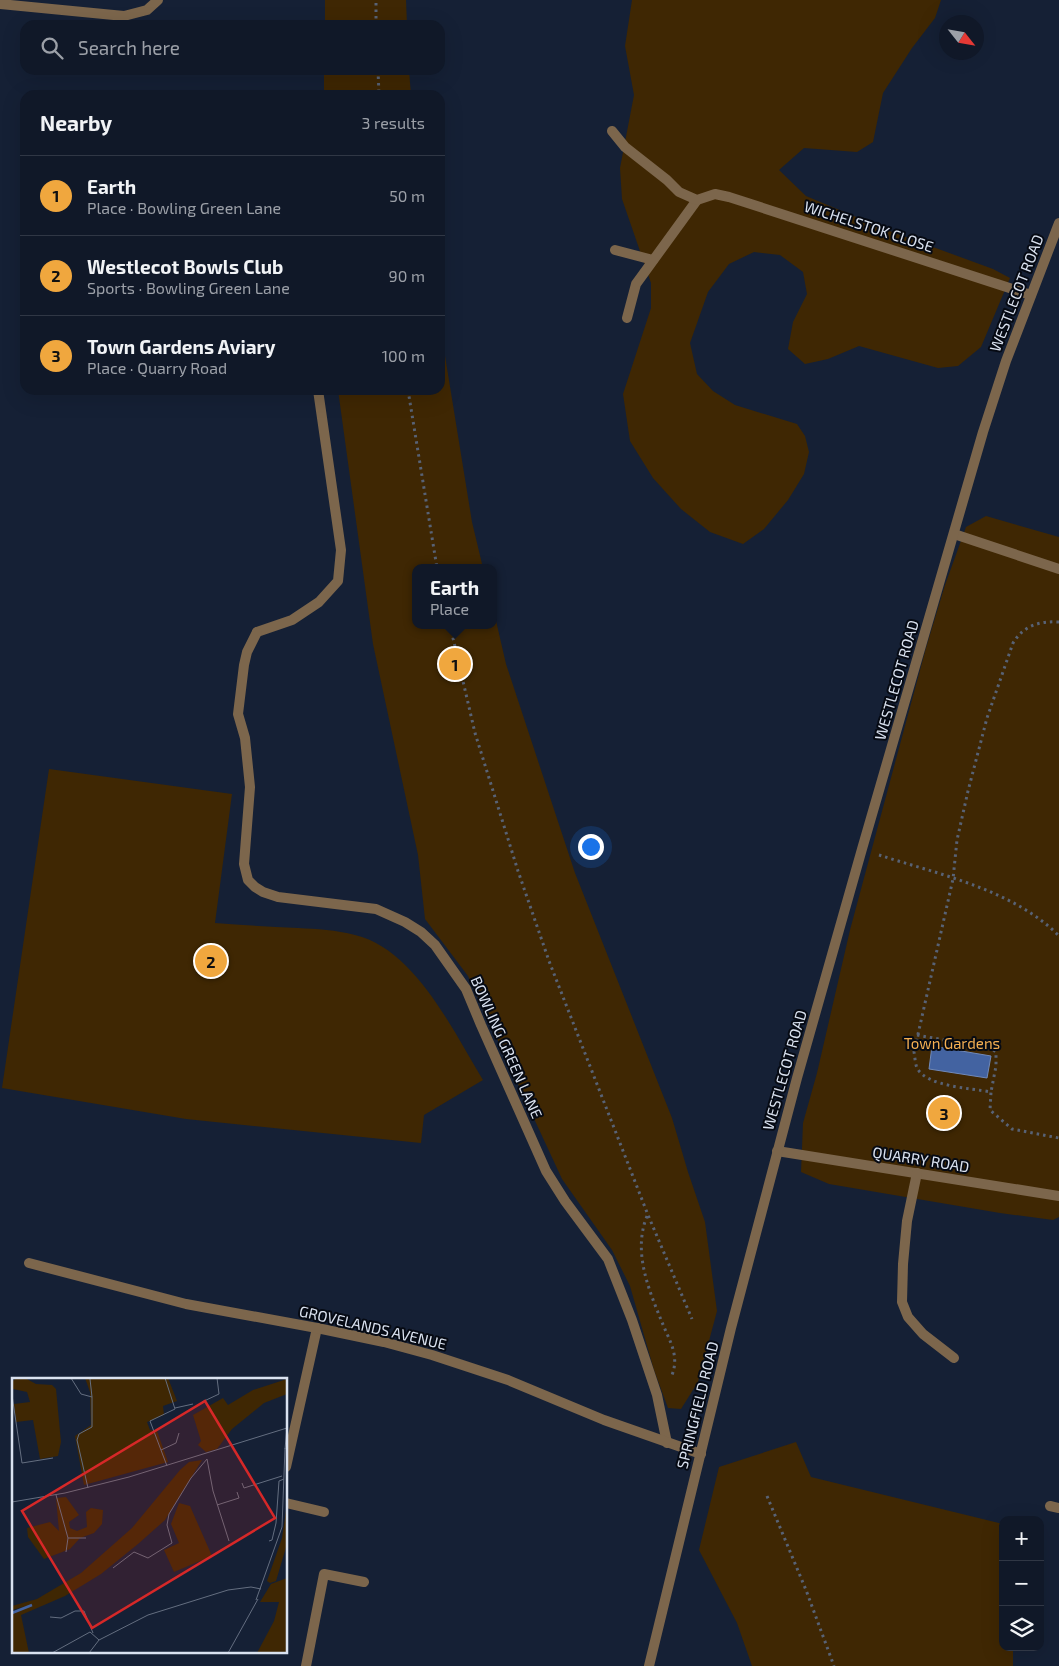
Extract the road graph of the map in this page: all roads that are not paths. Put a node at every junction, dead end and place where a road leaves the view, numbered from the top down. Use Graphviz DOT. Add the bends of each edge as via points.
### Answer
graph roads {
  1 [pos="158,0"];
  2 [pos="0,4"];
  3 [pos="612,131"];
  4 [pos="697,200"];
  5 [pos="1059,224"];
  6 [pos="615,250"];
  7 [pos="653,260"];
  8 [pos="1031,294"];
  9 [pos="627,318"];
  10 [pos="319,395"];
  11 [pos="954,534"];
  12 [pos="1059,569"];
  13 [pos="777,1151"];
  14 [pos="917,1173"];
  15 [pos="1059,1196"];
  16 [pos="29,1263"];
  17 [pos="317,1328"];
  18 [pos="954,1358"];
  19 [pos="667,1444"];
  20 [pos="701,1454"];
  21 [pos="288,1458"];
  22 [pos="288,1503"];
  23 [pos="324,1512"];
  24 [pos="364,1582"];
  25 [pos="306,1666"];
  26 [pos="649,1666"];
  1 -- 2 [label="street" via="147,10 124,16"];
  3 -- 4 [label="street" via="625,147 679,192"];
  4 -- 7 [label="street"];
  4 -- 8 [label="street, WICHELSTOK CLOSE" via="715,194 729,197"];
  5 -- 8 [label="street, WESTLECOT ROAD"];
  6 -- 7 [label="street"];
  7 -- 9 [label="street" via="636,284"];
  8 -- 11 [label="street, WESTLECOT ROAD" via="983,432"];
  10 -- 19 [label="street, BOWLING GREEN LANE" via="341,550 338,581 319,602 292,620 257,632 247,652 238,714 246,745 250,787 244,864 248,880 263,892 278,897 390,914 421,932 435,945 466,989 546,1171 608,1259 657,1395"];
  11 -- 12 [label="street"];
  11 -- 13 [label="street, WESTLECOT ROAD"];
  13 -- 14 [label="street, QUARRY ROAD"];
  13 -- 20 [label="street, SPRINGFIELD ROAD"];
  14 -- 15 [label="street, QUARRY ROAD"];
  14 -- 18 [label="street" via="907,1222 902,1302 908,1317 922,1334"];
  16 -- 17 [label="street, GROVELANDS AVENUE" via="186,1304"];
  17 -- 19 [label="street, GROVELANDS AVENUE" via="384,1342 508,1380"];
  17 -- 21 [label="street"];
  19 -- 20 [label="street, GROVELANDS AVENUE"];
  20 -- 26 [label="street, SPRINGFIELD ROAD"];
  22 -- 23 [label="street"];
  24 -- 25 [label="street" via="324,1574"];
}
